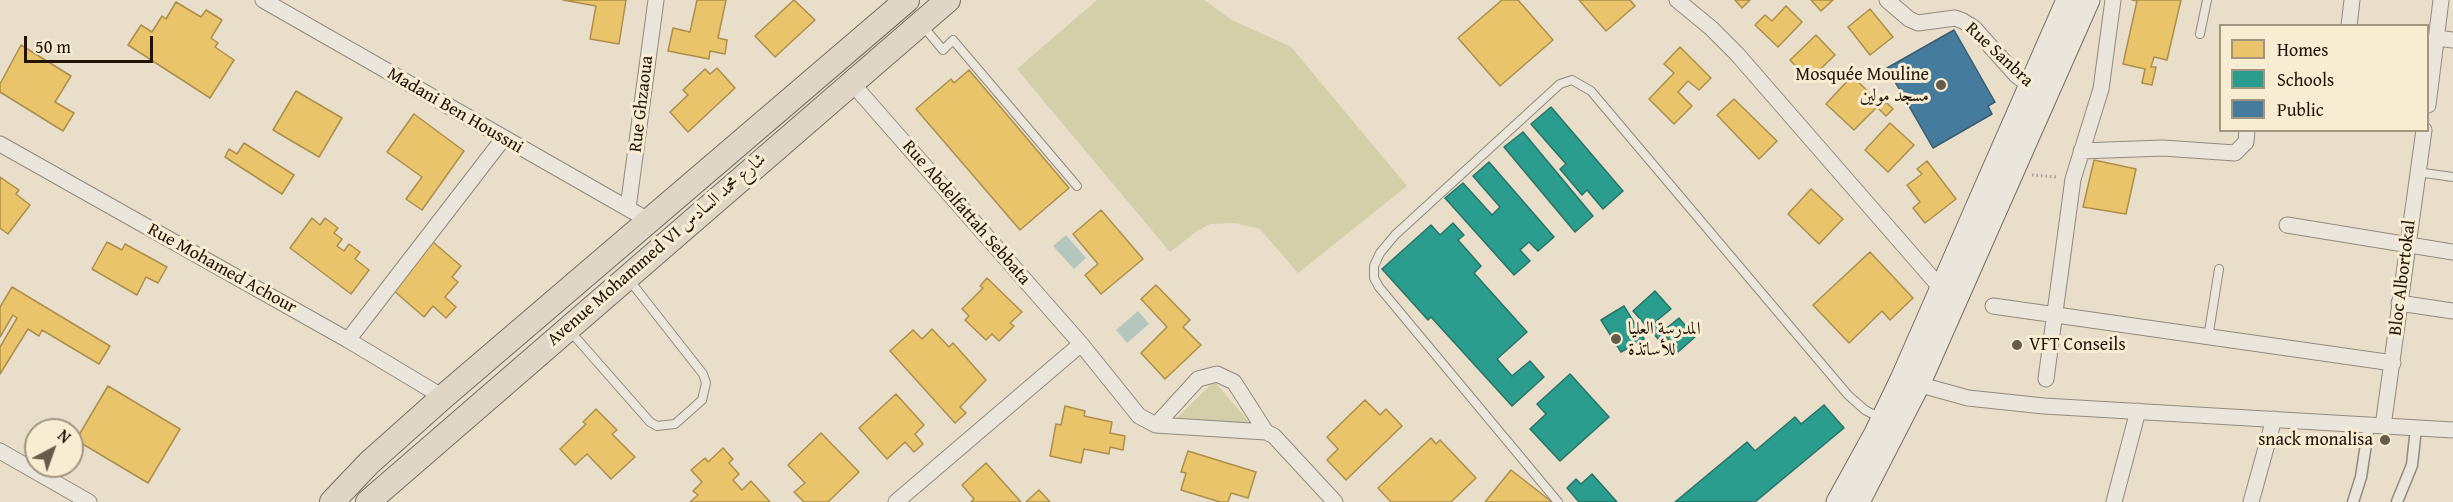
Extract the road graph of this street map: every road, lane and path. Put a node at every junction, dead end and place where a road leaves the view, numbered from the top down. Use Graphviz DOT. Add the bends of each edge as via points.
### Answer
graph roads {
  1 [pos="265,0"];
  2 [pos="656,0"];
  3 [pos="907,0"];
  4 [pos="948,0"];
  5 [pos="1677,0"];
  6 [pos="1887,0"];
  7 [pos="2067,0"];
  8 [pos="2089,0"];
  9 [pos="2114,0"];
  10 [pos="2207,0"];
  11 [pos="2352,0"];
  12 [pos="2441,0"];
  13 [pos="920,23"];
  14 [pos="2349,24"];
  15 [pos="2200,34"];
  16 [pos="2437,38"];
  17 [pos="2453,40"];
  18 [pos="851,82"];
  19 [pos="2038,92"];
  20 [pos="2429,92"];
  21 [pos="2247,132"];
  22 [pos="2424,132"];
  23 [pos="503,139"];
  24 [pos="0,144"];
  25 [pos="2081,151"];
  26 [pos="2417,172"];
  27 [pos="2032,175"];
  28 [pos="2453,177"];
  29 [pos="2073,179"];
  30 [pos="1077,186"];
  31 [pos="638,214"];
  32 [pos="2287,225"];
  33 [pos="2406,242"];
  34 [pos="2453,252"];
  35 [pos="2219,269"];
  36 [pos="626,277"];
  37 [pos="1948,296"];
  38 [pos="2399,303"];
  39 [pos="1994,306"];
  40 [pos="2453,311"];
  41 [pos="2053,316"];
  42 [pos="567,327"];
  43 [pos="2208,338"];
  44 [pos="348,340"];
  45 [pos="1081,344"];
  46 [pos="2392,363"];
  47 [pos="2046,379"];
  48 [pos="1910,382"];
  49 [pos="442,397"];
  50 [pos="2138,411"];
  51 [pos="2274,418"];
  52 [pos="1882,419"];
  53 [pos="1156,425"];
  54 [pos="2376,425"];
  55 [pos="2416,428"];
  56 [pos="2453,430"];
  57 [pos="1266,432"];
  58 [pos="0,451"];
  59 [pos="81,500"];
  60 [pos="332,502"];
  61 [pos="368,502"];
  62 [pos="896,502"];
  63 [pos="1335,502"];
  64 [pos="1558,502"];
  65 [pos="1837,502"];
  66 [pos="1859,502"];
  67 [pos="2114,502"];
  68 [pos="2251,502"];
  69 [pos="2353,502"];
  70 [pos="2397,502"];
  1 -- 23 [label="street, Madani Ben Houssni"];
  2 -- 31 [label="street, Rue Ghzaoua"];
  3 -- 31 [label="main road, Avenue Mohammed VI شارع محمد السادس"];
  4 -- 13 [label="main road, Avenue Mohammed VI شارع محمد السادس"];
  5 -- 37 [label="street" via="1737,54"];
  6 -- 19 [label="street, Rue Sanbra" via="1908,20 1918,23 1955,18 1963,21"];
  7 -- 19 [label="main road"];
  8 -- 19 [label="main road"];
  9 -- 25 [label="street" via="2101,89"];
  10 -- 15 [label="lane"];
  11 -- 14 [label="street"];
  12 -- 16 [label="street"];
  13 -- 18 [label="main road, Avenue Mohammed VI شارع محمد السادس"];
  13 -- 30 [label="lane" via="943,50 953,40"];
  16 -- 17 [label="street"];
  16 -- 20 [label="street"];
  18 -- 36 [label="main road, Avenue Mohammed VI شارع محمد السادس"];
  18 -- 45 [label="street, Rue Abdelfattah Sebbata"];
  19 -- 37 [label="main road"];
  21 -- 25 [label="street" via="2246,142 2235,153 2163,148"];
  22 -- 26 [label="street, Bloc Albortokal"];
  23 -- 31 [label="street, Madani Ben Houssni"];
  23 -- 44 [label="street"];
  24 -- 44 [label="street, Rue Mohamed Achour"];
  25 -- 29 [label="street"];
  26 -- 28 [label="lane"];
  26 -- 33 [label="street, Bloc Albortokal"];
  27 -- 29 [label="path"];
  29 -- 41 [label="street"];
  31 -- 49 [label="main road, Avenue Mohammed VI شارع محمد السادس"];
  32 -- 33 [label="street"];
  33 -- 34 [label="street"];
  33 -- 38 [label="street, Bloc Albortokal"];
  35 -- 43 [label="lane"];
  36 -- 42 [label="main road, Avenue Mohammed VI شارع محمد السادس"];
  36 -- 42 [label="lane" via="703,374 706,383 702,400 675,424 657,426 650,422"];
  37 -- 48 [label="main road"];
  38 -- 40 [label="street"];
  38 -- 46 [label="street, Bloc Albortokal"];
  39 -- 41 [label="street"];
  41 -- 43 [label="street"];
  41 -- 47 [label="street"];
  42 -- 61 [label="main road, Avenue Mohammed VI شارع محمد السادس"];
  43 -- 46 [label="street"];
  44 -- 49 [label="street, Rue Mohamed Achour"];
  45 -- 53 [label="street, Rue Abdelfattah Sebbata" via="1139,416"];
  45 -- 62 [label="street"];
  46 -- 54 [label="street, Bloc Albortokal"];
  48 -- 50 [label="street" via="1968,398"];
  48 -- 52 [label="main road"];
  48 -- 66 [label="main road"];
  49 -- 60 [label="main road, Avenue Mohammed VI شارع محمد السادس"];
  50 -- 51 [label="street"];
  50 -- 67 [label="street"];
  51 -- 54 [label="street"];
  51 -- 68 [label="street"];
  52 -- 64 [label="lane" via="1864,410 1848,395 1591,91 1572,80 1560,84 1395,235 1374,266 1379,287"];
  52 -- 65 [label="main road"];
  53 -- 57 [label="street"];
  53 -- 57 [label="street" via="1198,379 1217,374 1234,382"];
  54 -- 55 [label="street"];
  54 -- 69 [label="street"];
  55 -- 56 [label="street"];
  55 -- 70 [label="street" via="2412,465"];
  57 -- 63 [label="street" via="1285,445"];
  58 -- 59 [label="street"];
}
